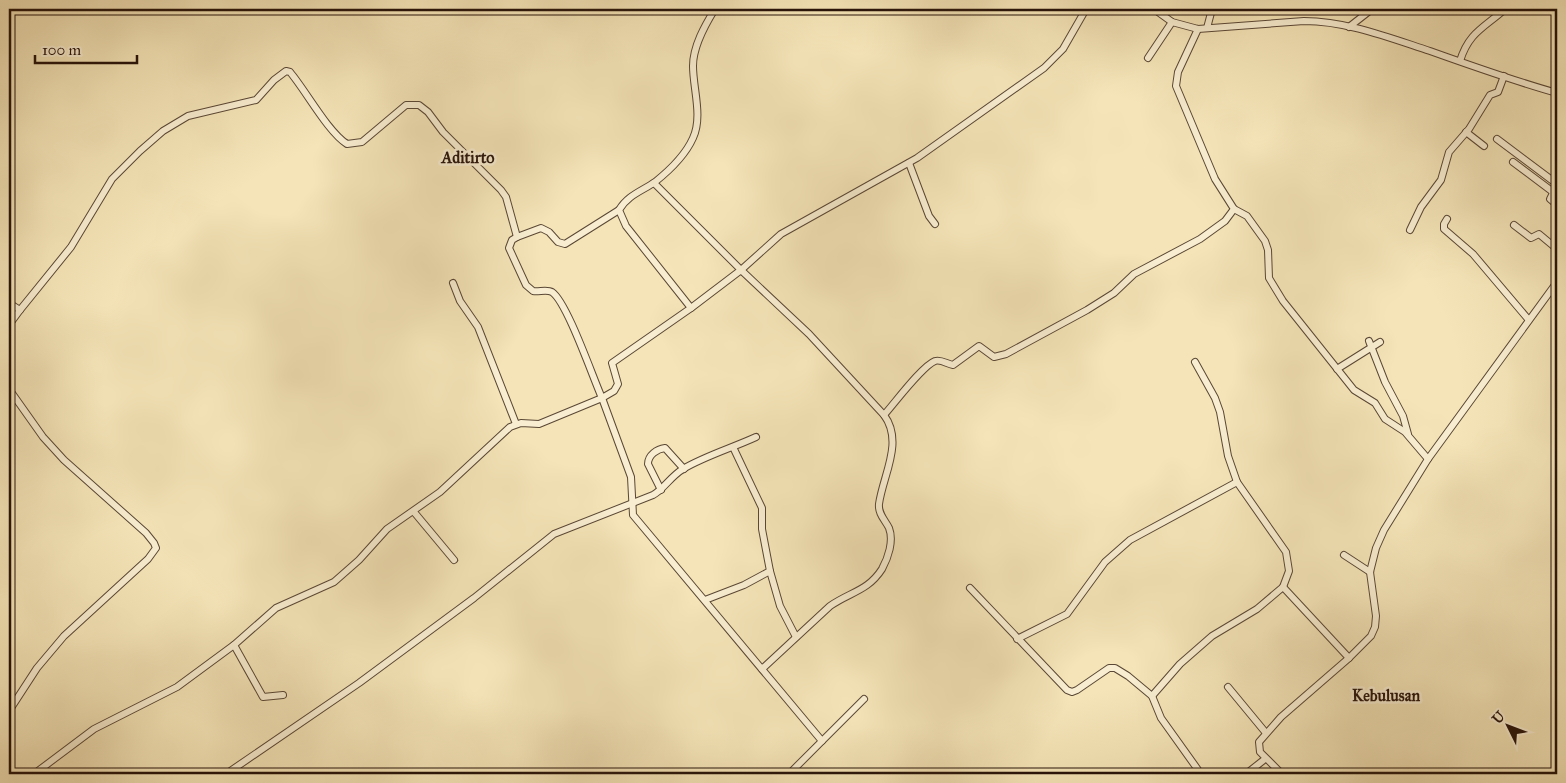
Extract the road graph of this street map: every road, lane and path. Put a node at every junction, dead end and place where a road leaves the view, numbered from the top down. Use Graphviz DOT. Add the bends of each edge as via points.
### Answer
graph roads {
  1 [pos="716,9"];
  2 [pos="1086,9"];
  3 [pos="1154,9"];
  4 [pos="1212,9"];
  5 [pos="1372,9"];
  6 [pos="1505,9"];
  7 [pos="1172,22"];
  8 [pos="1349,27"];
  9 [pos="1207,28"];
  10 [pos="1198,29"];
  11 [pos="1148,58"];
  12 [pos="1460,61"];
  13 [pos="1504,76"];
  14 [pos="1557,93"];
  15 [pos="1466,132"];
  16 [pos="1497,139"];
  17 [pos="1484,146"];
  18 [pos="1513,162"];
  19 [pos="909,163"];
  20 [pos="654,183"];
  21 [pos="1556,188"];
  22 [pos="1557,205"];
  23 [pos="1234,209"];
  24 [pos="619,210"];
  25 [pos="1447,219"];
  26 [pos="935,224"];
  27 [pos="1514,225"];
  28 [pos="1410,230"];
  29 [pos="516,237"];
  30 [pos="1557,249"];
  31 [pos="741,270"];
  32 [pos="1557,282"];
  33 [pos="453,283"];
  34 [pos="9,303"];
  35 [pos="691,308"];
  36 [pos="20,310"];
  37 [pos="1528,319"];
  38 [pos="9,325"];
  39 [pos="1380,342"];
  40 [pos="1371,344"];
  41 [pos="1195,362"];
  42 [pos="1337,369"];
  43 [pos="9,389"];
  44 [pos="602,398"];
  45 [pos="884,415"];
  46 [pos="516,424"];
  47 [pos="1409,435"];
  48 [pos="756,437"];
  49 [pos="733,448"];
  50 [pos="1428,459"];
  51 [pos="684,469"];
  52 [pos="1237,482"];
  53 [pos="661,490"];
  54 [pos="631,505"];
  55 [pos="414,512"];
  56 [pos="1344,555"];
  57 [pos="454,560"];
  58 [pos="770,571"];
  59 [pos="1370,572"];
  60 [pos="1284,587"];
  61 [pos="970,588"];
  62 [pos="705,600"];
  63 [pos="796,637"];
  64 [pos="1017,639"];
  65 [pos="234,644"];
  66 [pos="1349,658"];
  67 [pos="762,669"];
  68 [pos="1228,687"];
  69 [pos="283,695"];
  70 [pos="1152,696"];
  71 [pos="864,699"];
  72 [pos="9,711"];
  73 [pos="1266,733"];
  74 [pos="822,741"];
  75 [pos="1265,759"];
  76 [pos="34,774"];
  77 [pos="226,774"];
  78 [pos="789,774"];
  79 [pos="1201,774"];
  80 [pos="1246,774"];
  81 [pos="1282,774"];
  1 -- 20 [label="street" via="702,33 694,56 697,110 694,136 674,166"];
  2 -- 19 [label="street" via="1054,60"];
  3 -- 7 [label="street"];
  4 -- 9 [label="street"];
  5 -- 8 [label="street"];
  6 -- 12 [label="street" via="1469,40"];
  7 -- 10 [label="street"];
  7 -- 11 [label="street"];
  8 -- 9 [label="street" via="1318,21"];
  8 -- 12 [label="street"];
  9 -- 10 [label="street"];
  10 -- 23 [label="street" via="1178,72 1176,86 1215,180"];
  12 -- 13 [label="street"];
  13 -- 14 [label="street"];
  13 -- 15 [label="street" via="1500,90 1490,95"];
  15 -- 17 [label="street"];
  15 -- 28 [label="street" via="1449,152 1441,180 1420,207"];
  16 -- 21 [label="street"];
  18 -- 21 [label="street"];
  19 -- 26 [label="street"];
  19 -- 31 [label="street" via="786,230"];
  20 -- 24 [label="street" via="634,194"];
  20 -- 31 [label="street"];
  21 -- 22 [label="street" via="1550,199"];
  23 -- 42 [label="street" via="1259,230 1268,250 1271,283"];
  23 -- 45 [label="street" via="1225,221 1200,239 1134,274 1114,293 1087,310 1006,354 994,357 979,346 953,365 934,361"];
  24 -- 29 [label="street" via="565,244 541,228"];
  24 -- 35 [label="street" via="626,226"];
  25 -- 37 [label="street" via="1444,229 1473,254"];
  27 -- 30 [label="street" via="1531,238 1538,234"];
  29 -- 36 [label="street" via="506,197 501,190 448,138 423,108 414,104 406,106 362,142 347,144 332,131 305,90 286,71 256,100 188,116 140,151 112,179 71,247"];
  29 -- 44 [label="street" via="509,248 522,277 533,291 551,291 557,298"];
  31 -- 35 [label="street"];
  31 -- 45 [label="street" via="809,334"];
  32 -- 37 [label="street"];
  33 -- 46 [label="street" via="460,301 478,327"];
  34 -- 36 [label="street"];
  35 -- 44 [label="street" via="614,361 611,366 617,386"];
  36 -- 38 [label="street"];
  37 -- 50 [label="street"];
  39 -- 40 [label="street"];
  40 -- 42 [label="street"];
  40 -- 47 [label="street"];
  41 -- 52 [label="street" via="1220,412 1228,456"];
  42 -- 47 [label="street" via="1356,392 1372,401 1386,419"];
  43 -- 72 [label="street" via="53,449 146,534 156,548 64,636 37,668"];
  44 -- 46 [label="street" via="540,424"];
  44 -- 54 [label="street" via="631,477"];
  45 -- 63 [label="street" via="893,429 885,485 879,503 880,513 890,533 885,563 865,588 842,597"];
  46 -- 55 [label="street"];
  47 -- 50 [label="street"];
  48 -- 49 [label="street"];
  49 -- 51 [label="street"];
  49 -- 58 [label="street" via="762,508 762,529"];
  50 -- 59 [label="street" via="1384,530"];
  51 -- 53 [label="street" via="665,482"];
  51 -- 53 [label="street" via="666,448 650,456 648,464"];
  52 -- 60 [label="street" via="1286,552 1289,571"];
  52 -- 64 [label="street" via="1130,540 1104,562 1067,614"];
  53 -- 54 [label="street"];
  54 -- 62 [label="street" via="632,515"];
  54 -- 77 [label="street" via="554,534 360,683"];
  55 -- 57 [label="street"];
  55 -- 65 [label="street" via="387,529 334,582 276,608"];
  56 -- 59 [label="street"];
  58 -- 62 [label="street"];
  58 -- 63 [label="street" via="780,606"];
  59 -- 66 [label="street" via="1376,626 1366,642"];
  60 -- 66 [label="street"];
  60 -- 70 [label="street" via="1257,609 1212,636 1180,664"];
  61 -- 64 [label="street"];
  62 -- 67 [label="street"];
  63 -- 67 [label="street"];
  64 -- 70 [label="street" via="1067,690 1077,690 1109,668 1116,668"];
  65 -- 69 [label="street" via="263,697"];
  65 -- 76 [label="street" via="177,687 87,733"];
  66 -- 73 [label="street"];
  67 -- 74 [label="street"];
  68 -- 73 [label="street"];
  70 -- 79 [label="street" via="1161,718"];
  71 -- 74 [label="street"];
  73 -- 75 [label="street" via="1258,745"];
  74 -- 78 [label="street"];
  75 -- 80 [label="street"];
  75 -- 81 [label="street"];
}
